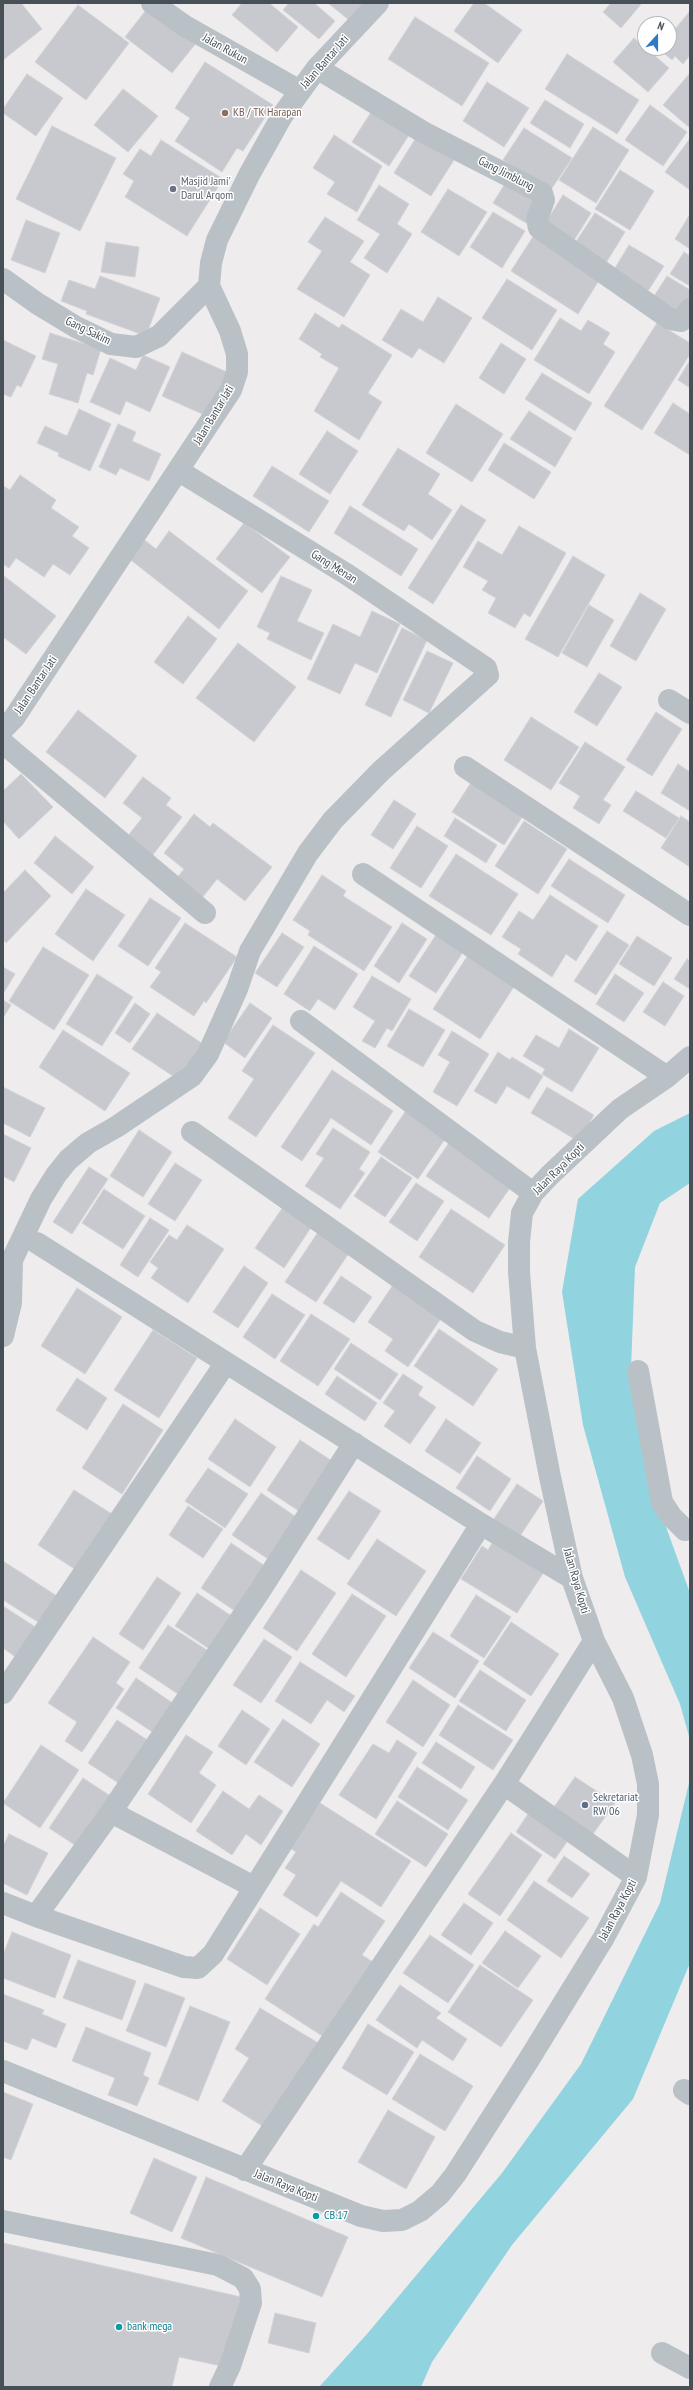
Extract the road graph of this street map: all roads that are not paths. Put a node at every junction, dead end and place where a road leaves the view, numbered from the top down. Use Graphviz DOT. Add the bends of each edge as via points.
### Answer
graph roads {
  1 [pos="152,3"];
  2 [pos="378,3"];
  3 [pos="318,68"];
  4 [pos="300,91"];
  5 [pos="3,279"];
  6 [pos="209,286"];
  7 [pos="690,309"];
  8 [pos="179,471"];
  9 [pos="669,700"];
  10 [pos="690,713"];
  11 [pos="7,719"];
  12 [pos="3,743"];
  13 [pos="465,767"];
  14 [pos="363,874"];
  15 [pos="205,913"];
  16 [pos="690,915"];
  17 [pos="301,1021"];
  18 [pos="690,1057"];
  19 [pos="667,1077"];
  20 [pos="192,1132"];
  21 [pos="533,1193"];
  22 [pos="36,1242"];
  23 [pos="7,1258"];
  24 [pos="3,1336"];
  25 [pos="525,1348"];
  26 [pos="225,1364"];
  27 [pos="638,1371"];
  28 [pos="354,1443"];
  29 [pos="481,1524"];
  30 [pos="688,1530"];
  31 [pos="572,1578"];
  32 [pos="594,1641"];
  33 [pos="3,1693"];
  34 [pos="504,1784"];
  35 [pos="111,1812"];
  36 [pos="636,1878"];
  37 [pos="254,1887"];
  38 [pos="3,1903"];
  39 [pos="36,1916"];
  40 [pos="3,2071"];
  41 [pos="245,2170"];
  42 [pos="3,2221"];
  43 [pos="662,2353"];
  44 [pos="690,2368"];
  45 [pos="220,2387"];
  1 -- 4 [label="street, Jalan Rukun" via="185,26"];
  2 -- 3 [label="street, Jalan Bantar Jati"];
  3 -- 4 [label="street, Jalan Bantar Jati"];
  3 -- 7 [label="street, Gang Jimblung" via="423,132 542,193 544,200 537,219 539,228 670,319 681,321"];
  4 -- 6 [label="street, Jalan Bantar Jati" via="282,116 249,175 217,240"];
  5 -- 6 [label="street, Gang Sakim" via="76,327 111,344 136,347 159,336"];
  6 -- 8 [label="street, Jalan Bantar Jati" via="230,331 236,354 237,372 232,390"];
  8 -- 11 [label="street, Jalan Bantar Jati"];
  8 -- 23 [label="street, Gang Menan" via="348,575 486,668 488,675 354,796 333,820 308,853 250,951 237,989 208,1054 192,1076 88,1143 68,1160"];
  9 -- 10 [label="street"];
  12 -- 15 [label="street"];
  13 -- 16 [label="street"];
  14 -- 19 [label="street"];
  17 -- 21 [label="street"];
  18 -- 19 [label="street, Jalan Raya Kopti"];
  19 -- 21 [label="street, Jalan Raya Kopti" via="620,1109"];
  20 -- 25 [label="street" via="475,1331 500,1342"];
  21 -- 25 [label="street, Jalan Raya Kopti" via="522,1213 519,1242"];
  22 -- 26 [label="street"];
  23 -- 24 [label="street" via="11,1303"];
  25 -- 31 [label="street, Jalan Raya Kopti"];
  26 -- 28 [label="street"];
  26 -- 33 [label="street"];
  27 -- 30 [label="street" via="662,1502 670,1516"];
  28 -- 29 [label="street"];
  28 -- 35 [label="street" via="261,1589"];
  29 -- 31 [label="street"];
  29 -- 37 [label="street"];
  31 -- 32 [label="street, Jalan Raya Kopti"];
  32 -- 34 [label="street"];
  32 -- 36 [label="street, Jalan Raya Kopti" via="623,1698 642,1755 648,1784 648,1815"];
  34 -- 36 [label="street"];
  34 -- 41 [label="street"];
  35 -- 37 [label="street"];
  35 -- 39 [label="street"];
  36 -- 41 [label="street, Jalan Raya Kopti" via="603,1939 455,2175 440,2194 420,2211 402,2220 383,2221 360,2216"];
  37 -- 39 [label="street" via="213,1954 198,1968 184,1967"];
  38 -- 39 [label="street"];
  40 -- 41 [label="street, Jalan Raya Kopti"];
  42 -- 45 [label="street" via="218,2265 243,2278 250,2289 250,2302 230,2366"];
  43 -- 44 [label="street"];
}
